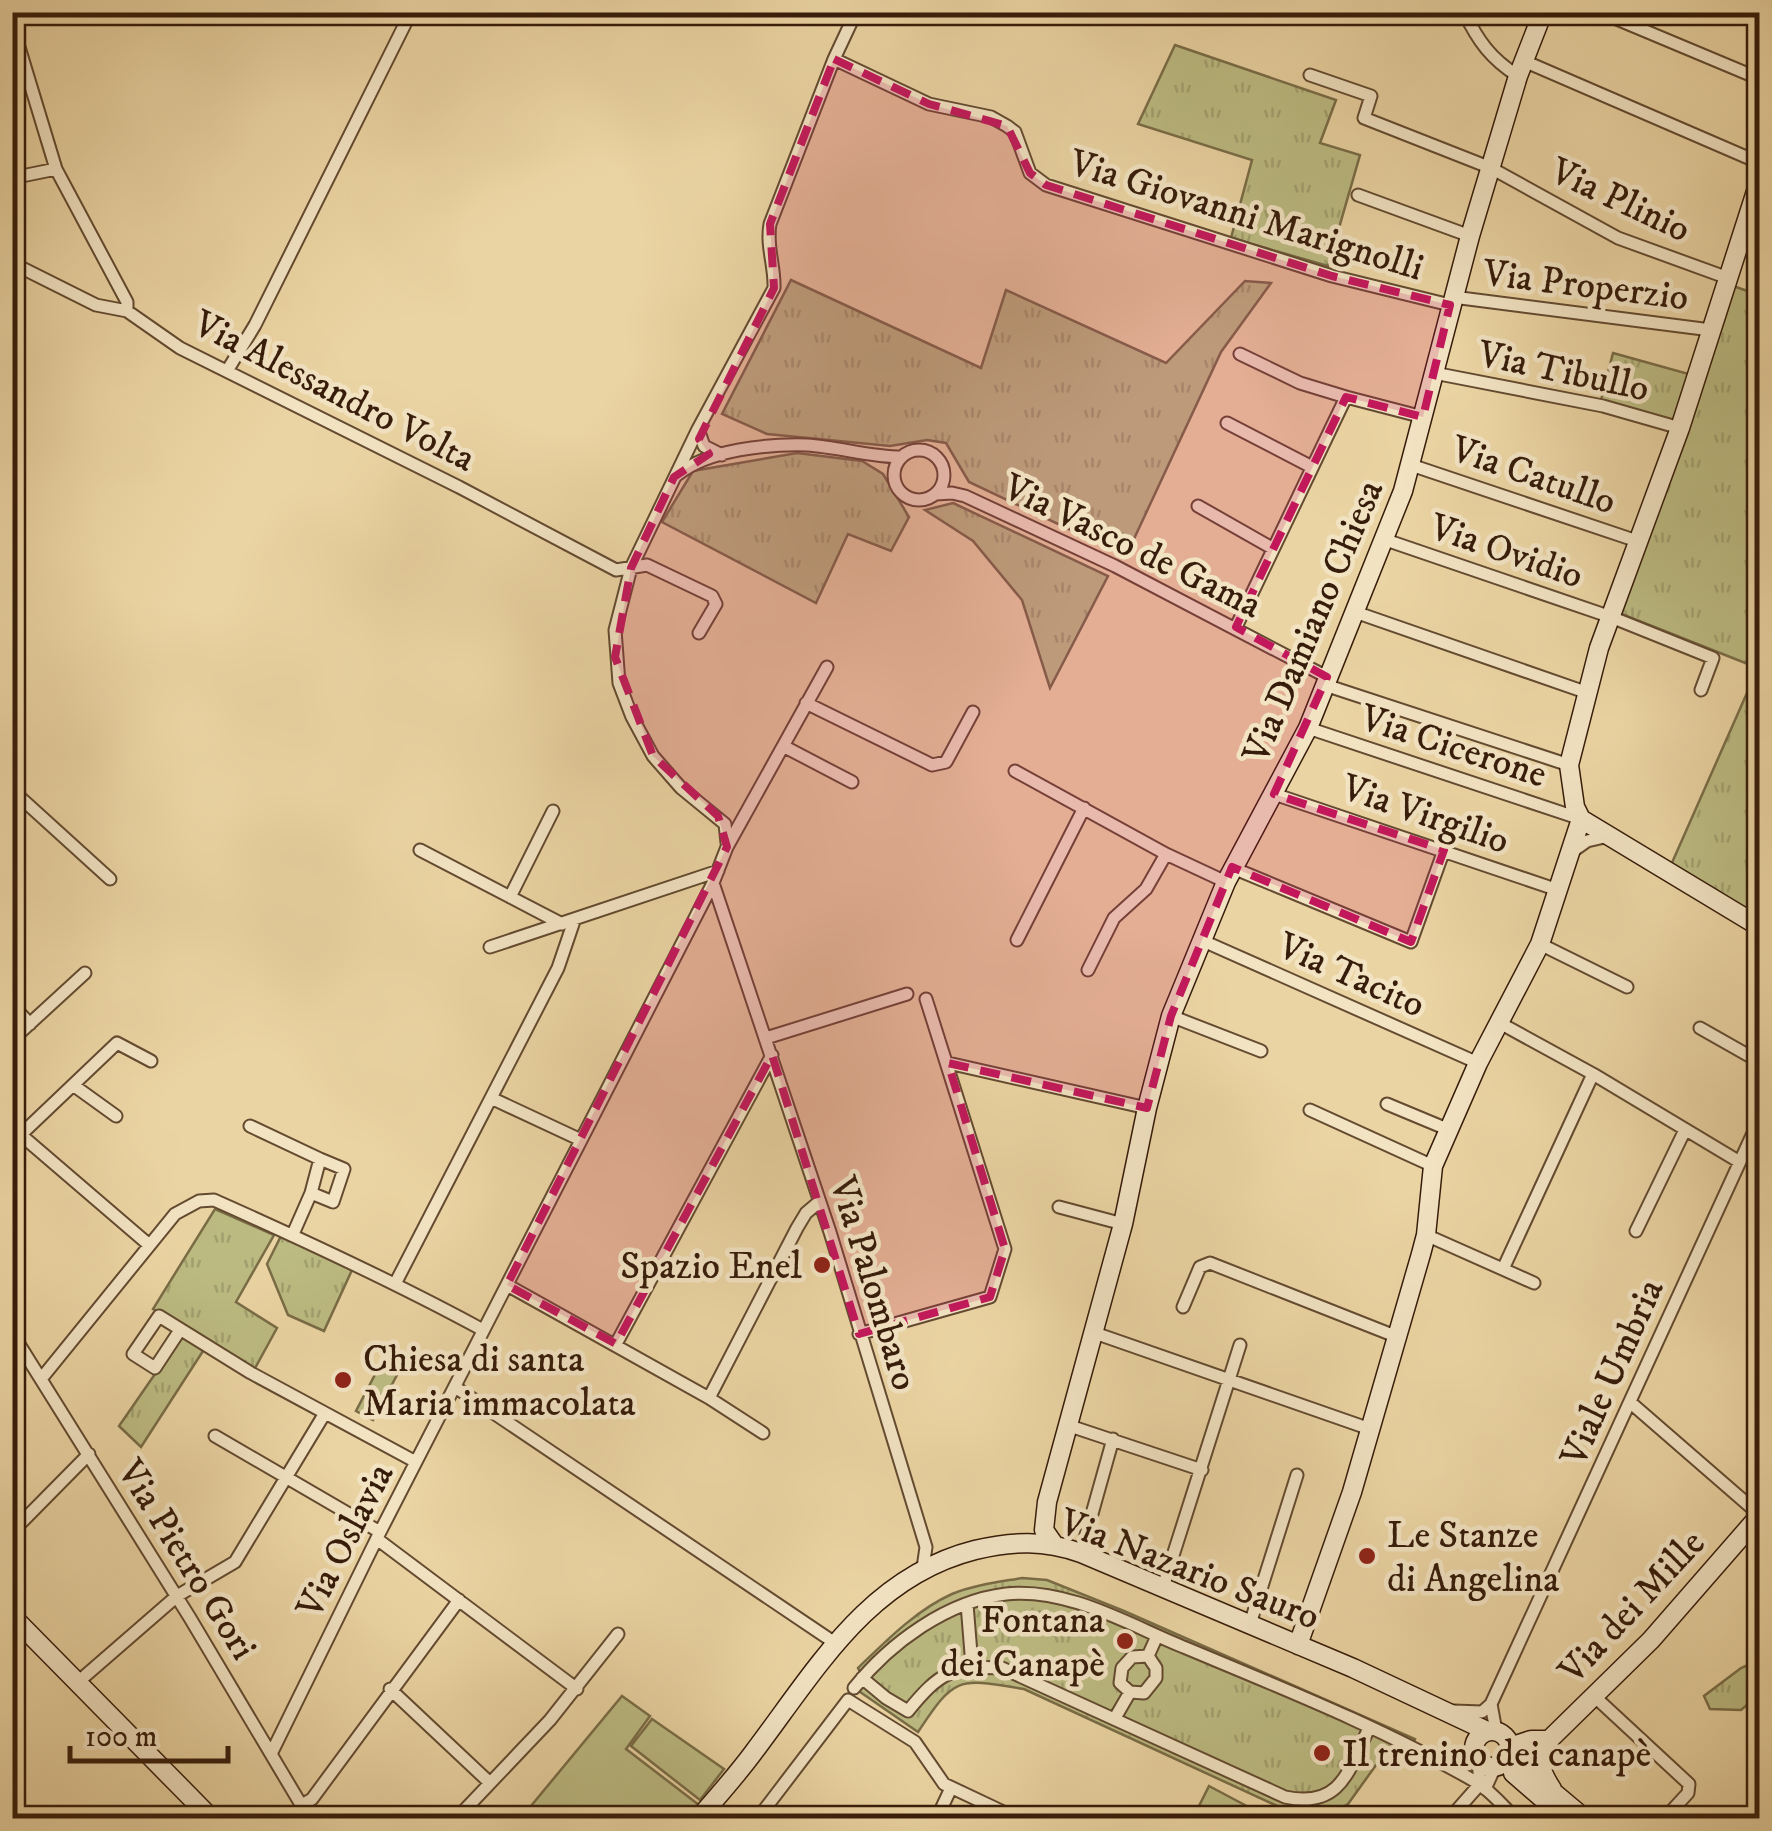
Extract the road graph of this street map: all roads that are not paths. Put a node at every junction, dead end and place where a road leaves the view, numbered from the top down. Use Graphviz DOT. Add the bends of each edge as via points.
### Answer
graph roads {
  1 [pos="411,12"];
  2 [pos="856,12"];
  3 [pos="1464,12"];
  4 [pos="1544,12"];
  5 [pos="1600,12"];
  6 [pos="12,24"];
  7 [pos="18,56"];
  8 [pos="834,59"];
  9 [pos="1521,68"];
  10 [pos="1310,75"];
  11 [pos="1760,79"];
  12 [pos="1760,162"];
  13 [pos="1491,168"];
  14 [pos="56,169"];
  15 [pos="12,178"];
  16 [pos="1760,179"];
  17 [pos="1358,195"];
  18 [pos="1753,227"];
  19 [pos="1470,236"];
  20 [pos="12,263"];
  21 [pos="1728,278"];
  22 [pos="1452,301"];
  23 [pos="127,312"];
  24 [pos="1711,330"];
  25 [pos="1240,354"];
  26 [pos="227,371"];
  27 [pos="1434,373"];
  28 [pos="1346,396"];
  29 [pos="1423,418"];
  30 [pos="1226,423"];
  31 [pos="1680,428"];
  32 [pos="698,429"];
  33 [pos="704,446"];
  34 [pos="689,447"];
  35 [pos="868,454"];
  36 [pos="722,456"];
  37 [pos="902,457"];
  38 [pos="702,460"];
  39 [pos="1411,464"];
  40 [pos="1310,466"];
  41 [pos="944,470"];
  42 [pos="894,476"];
  43 [pos="674,478"];
  44 [pos="936,494"];
  45 [pos="965,496"];
  46 [pos="1198,506"];
  47 [pos="1383,540"];
  48 [pos="1637,541"];
  49 [pos="1272,548"];
  50 [pos="630,568"];
  51 [pos="1355,612"];
  52 [pos="1610,617"];
  53 [pos="1236,627"];
  54 [pos="699,633"];
  55 [pos="827,667"];
  56 [pos="1326,681"];
  57 [pos="1701,690"];
  58 [pos="1588,693"];
  59 [pos="806,703"];
  60 [pos="973,712"];
  61 [pos="1308,728"];
  62 [pos="783,746"];
  63 [pos="1569,765"];
  64 [pos="1015,771"];
  65 [pos="852,782"];
  66 [pos="12,790"];
  67 [pos="1274,794"];
  68 [pos="1084,808"];
  69 [pos="553,811"];
  70 [pos="1581,819"];
  71 [pos="1609,836"];
  72 [pos="727,847"];
  73 [pos="420,850"];
  74 [pos="1444,850"];
  75 [pos="1166,854"];
  76 [pos="1570,854"];
  77 [pos="1230,875"];
  78 [pos="716,877"];
  79 [pos="110,878"];
  80 [pos="1558,890"];
  81 [pos="510,898"];
  82 [pos="568,923"];
  83 [pos="1760,927"];
  84 [pos="1017,940"];
  85 [pos="1201,940"];
  86 [pos="1540,944"];
  87 [pos="490,947"];
  88 [pos="1088,970"];
  89 [pos="85,973"];
  90 [pos="1627,987"];
  91 [pos="907,994"];
  92 [pos="926,999"];
  93 [pos="12,1005"];
  94 [pos="1171,1016"];
  95 [pos="1498,1022"];
  96 [pos="30,1024"];
  97 [pos="1700,1028"];
  98 [pos="766,1038"];
  99 [pos="12,1040"];
  100 [pos="1261,1051"];
  101 [pos="772,1056"];
  102 [pos="150,1061"];
  103 [pos="1478,1062"];
  104 [pos="1760,1062"];
  105 [pos="948,1063"];
  106 [pos="1594,1074"];
  107 [pos="73,1085"];
  108 [pos="490,1098"];
  109 [pos="1387,1104"];
  110 [pos="1147,1108"];
  111 [pos="1310,1110"];
  112 [pos="116,1116"];
  113 [pos="1760,1118"];
  114 [pos="250,1126"];
  115 [pos="1447,1130"];
  116 [pos="1686,1130"];
  117 [pos="17,1139"];
  118 [pos="581,1140"];
  119 [pos="320,1159"];
  120 [pos="1738,1162"];
  121 [pos="1433,1166"];
  122 [pos="311,1193"];
  123 [pos="820,1202"];
  124 [pos="1059,1207"];
  125 [pos="826,1221"];
  126 [pos="1123,1224"];
  127 [pos="798,1228"];
  128 [pos="1636,1231"];
  129 [pos="293,1234"];
  130 [pos="1426,1235"];
  131 [pos="148,1244"];
  132 [pos="1503,1270"];
  133 [pos="396,1282"];
  134 [pos="1534,1283"];
  135 [pos="506,1285"];
  136 [pos="1183,1307"];
  137 [pos="180,1330"];
  138 [pos="483,1330"];
  139 [pos="1092,1332"];
  140 [pos="12,1333"];
  141 [pos="859,1334"];
  142 [pos="1395,1336"];
  143 [pos="616,1344"];
  144 [pos="1240,1345"];
  145 [pos="41,1379"];
  146 [pos="1229,1380"];
  147 [pos="455,1387"];
  148 [pos="709,1398"];
  149 [pos="1631,1403"];
  150 [pos="325,1413"];
  151 [pos="1067,1425"];
  152 [pos="1370,1429"];
  153 [pos="763,1433"];
  154 [pos="214,1436"];
  155 [pos="1113,1439"];
  156 [pos="89,1454"];
  157 [pos="416,1462"];
  158 [pos="1202,1470"];
  159 [pos="286,1476"];
  160 [pos="1297,1476"];
  161 [pos="1046,1502"];
  162 [pos="1760,1515"];
  163 [pos="12,1532"];
  164 [pos="379,1535"];
  165 [pos="1053,1543"];
  166 [pos="997,1545"];
  167 [pos="926,1546"];
  168 [pos="1081,1552"];
  169 [pos="946,1558"];
  170 [pos="922,1568"];
  171 [pos="1163,1587"];
  172 [pos="176,1596"];
  173 [pos="458,1600"];
  174 [pos="967,1604"];
  175 [pos="12,1616"];
  176 [pos="1250,1624"];
  177 [pos="618,1634"];
  178 [pos="1157,1636"];
  179 [pos="835,1643"];
  180 [pos="1298,1645"];
  181 [pos="1148,1656"];
  182 [pos="972,1666"];
  183 [pos="78,1682"];
  184 [pos="577,1688"];
  185 [pos="390,1689"];
  186 [pos="1130,1692"];
  187 [pos="1406,1694"];
  188 [pos="1594,1696"];
  189 [pos="1491,1704"];
  190 [pos="1445,1711"];
  191 [pos="1115,1718"];
  192 [pos="1370,1728"];
  193 [pos="1492,1731"];
  194 [pos="1548,1740"];
  195 [pos="271,1754"];
  196 [pos="1494,1758"];
  197 [pos="490,1784"];
  198 [pos="1482,1787"];
  199 [pos="951,1788"];
  200 [pos="1552,1789"];
  201 [pos="302,1805"];
  202 [pos="1011,1817"];
  203 [pos="211,1818"];
  204 [pos="309,1818"];
  205 [pos="457,1818"];
  206 [pos="699,1818"];
  207 [pos="758,1818"];
  208 [pos="938,1818"];
  209 [pos="1450,1818"];
  210 [pos="1514,1818"];
  211 [pos="1564,1818"];
  212 [pos="1584,1818"];
  213 [pos="1666,1818"];
  1 -- 26 [label="street"];
  2 -- 8 [label="street"];
  3 -- 9 [label="street" via="1492,60"];
  4 -- 9 [label="street, Via Damiano Chiesa"];
  5 -- 11 [label="street"];
  6 -- 7 [label="street"];
  7 -- 14 [label="street"];
  8 -- 22 [label="street, Via Giovanni Marignolli" via="929,104 1007,126 1030,173 1046,185 1296,266"];
  8 -- 32 [label="street" via="770,224 774,288"];
  9 -- 12 [label="street"];
  9 -- 13 [label="street, Via Damiano Chiesa"];
  10 -- 13 [label="street, Via Plinio" via="1371,96 1364,118"];
  13 -- 19 [label="street, Via Damiano Chiesa"];
  13 -- 21 [label="street, Via Plinio" via="1618,238"];
  14 -- 15 [label="street"];
  14 -- 23 [label="street"];
  16 -- 18 [label="street"];
  17 -- 19 [label="street"];
  18 -- 21 [label="street"];
  19 -- 22 [label="street, Via Damiano Chiesa"];
  20 -- 23 [label="street, Via Alessandro Volta" via="96,305"];
  21 -- 24 [label="street"];
  22 -- 24 [label="street, Via Properzio"];
  22 -- 27 [label="street, Via Damiano Chiesa"];
  23 -- 26 [label="street, Via Alessandro Volta"];
  24 -- 31 [label="street"];
  25 -- 28 [label="street" via="1300,384"];
  26 -- 50 [label="street, Via Alessandro Volta" via="616,570"];
  27 -- 29 [label="street, Via Damiano Chiesa"];
  27 -- 31 [label="street, Via Tibullo"];
  28 -- 29 [label="street"];
  28 -- 40 [label="street"];
  29 -- 39 [label="street, Via Damiano Chiesa"];
  30 -- 40 [label="street"];
  31 -- 48 [label="street"];
  32 -- 33 [label="street"];
  32 -- 34 [label="street"];
  33 -- 34 [label="street"];
  33 -- 36 [label="street"];
  34 -- 38 [label="street"];
  34 -- 43 [label="street"];
  35 -- 36 [label="street" via="807,446"];
  35 -- 37 [label="street"];
  35 -- 42 [label="street, Via Vasco de Gama"];
  36 -- 38 [label="street"];
  37 -- 41 [label="street" via="923,450"];
  37 -- 42 [label="street"];
  38 -- 43 [label="street"];
  39 -- 47 [label="street, Via Damiano Chiesa"];
  39 -- 48 [label="street, Via Catullo"];
  40 -- 49 [label="street"];
  41 -- 44 [label="street"];
  41 -- 45 [label="street, Via Vasco de Gama"];
  42 -- 44 [label="street, Via Vasco de Gama" via="905,496 921,500"];
  43 -- 50 [label="street"];
  44 -- 45 [label="street, Via Vasco de Gama"];
  45 -- 53 [label="street, Via Vasco de Gama"];
  46 -- 49 [label="street"];
  47 -- 51 [label="street, Via Damiano Chiesa"];
  47 -- 52 [label="street, Via Ovidio"];
  48 -- 52 [label="street"];
  49 -- 53 [label="street"];
  50 -- 54 [label="street, Via Alessandro Volta" via="646,565 712,596 716,604"];
  50 -- 72 [label="street" via="616,630 619,682 653,756 718,816"];
  51 -- 56 [label="street, Via Damiano Chiesa"];
  51 -- 58 [label="street"];
  52 -- 57 [label="street, Via Ovidio" via="1713,658"];
  52 -- 58 [label="street"];
  53 -- 56 [label="street, Via Vasco de Gama"];
  55 -- 59 [label="street, Via Oslavia"];
  56 -- 61 [label="street, Via Damiano Chiesa"];
  56 -- 63 [label="street, Via Vasco de Gama"];
  58 -- 63 [label="street"];
  59 -- 60 [label="street" via="940,766"];
  59 -- 62 [label="street, Via Oslavia"];
  61 -- 67 [label="street, Via Damiano Chiesa"];
  61 -- 70 [label="street, Via Cicerone"];
  62 -- 65 [label="street"];
  62 -- 72 [label="street, Via Oslavia"];
  63 -- 70 [label="street"];
  64 -- 68 [label="street"];
  66 -- 79 [label="street"];
  67 -- 74 [label="street, Via Virgilio"];
  67 -- 77 [label="street, Via Damiano Chiesa"];
  68 -- 75 [label="street"];
  68 -- 84 [label="street"];
  69 -- 81 [label="street"];
  70 -- 71 [label="street"];
  70 -- 76 [label="street"];
  71 -- 76 [label="street"];
  71 -- 83 [label="street"];
  72 -- 78 [label="street, Via Oslavia"];
  73 -- 81 [label="street"];
  74 -- 77 [label="street" via="1411,942"];
  74 -- 80 [label="street, Via Virgilio"];
  75 -- 77 [label="street"];
  75 -- 88 [label="street" via="1146,889 1114,918"];
  76 -- 80 [label="street"];
  77 -- 85 [label="street, Via Damiano Chiesa"];
  78 -- 82 [label="street"];
  78 -- 98 [label="street, Via Palombaro"];
  78 -- 118 [label="street, Via Oslavia"];
  80 -- 86 [label="street"];
  81 -- 82 [label="street"];
  82 -- 87 [label="street"];
  82 -- 108 [label="street" via="558,968"];
  85 -- 94 [label="street, Via Damiano Chiesa"];
  85 -- 103 [label="street, Via Tacito"];
  86 -- 90 [label="street"];
  86 -- 95 [label="street"];
  89 -- 96 [label="street"];
  91 -- 98 [label="street"];
  92 -- 105 [label="street"];
  93 -- 96 [label="street"];
  94 -- 100 [label="street"];
  94 -- 110 [label="street, Via Damiano Chiesa"];
  95 -- 103 [label="street"];
  95 -- 106 [label="street"];
  96 -- 99 [label="street"];
  97 -- 104 [label="street"];
  98 -- 101 [label="street, Via Palombaro"];
  101 -- 123 [label="street, Via Palombaro"];
  101 -- 143 [label="street"];
  102 -- 107 [label="street" via="118,1043"];
  103 -- 115 [label="street"];
  105 -- 110 [label="street"];
  105 -- 141 [label="street" via="1004,1250 990,1297"];
  106 -- 116 [label="street"];
  106 -- 132 [label="street"];
  107 -- 112 [label="street"];
  107 -- 117 [label="street"];
  108 -- 118 [label="street"];
  108 -- 133 [label="street"];
  109 -- 115 [label="street"];
  110 -- 126 [label="street, Via Damiano Chiesa"];
  111 -- 121 [label="street"];
  113 -- 120 [label="street, Viale Umbria"];
  114 -- 119 [label="street"];
  115 -- 121 [label="street"];
  116 -- 120 [label="street"];
  116 -- 128 [label="street"];
  117 -- 131 [label="street"];
  118 -- 135 [label="street, Via Oslavia"];
  119 -- 122 [label="street"];
  119 -- 122 [label="street" via="344,1169 333,1202"];
  120 -- 149 [label="street, Viale Umbria"];
  121 -- 130 [label="street"];
  122 -- 129 [label="street"];
  123 -- 125 [label="street, Via Palombaro"];
  123 -- 127 [label="street"];
  124 -- 126 [label="street"];
  125 -- 127 [label="street"];
  125 -- 141 [label="street, Via Palombaro"];
  126 -- 139 [label="street, Via Damiano Chiesa"];
  127 -- 148 [label="street"];
  129 -- 131 [label="street" via="214,1200 199,1201 175,1214"];
  129 -- 133 [label="street"];
  130 -- 132 [label="street"];
  130 -- 142 [label="street"];
  131 -- 145 [label="street"];
  132 -- 134 [label="street"];
  133 -- 138 [label="street"];
  135 -- 138 [label="street, Via Oslavia"];
  135 -- 143 [label="street"];
  136 -- 142 [label="street" via="1200,1267 1210,1263"];
  137 -- 137 [label="street" via="155,1368 132,1354 159,1316"];
  137 -- 150 [label="street"];
  138 -- 147 [label="street, Via Oslavia"];
  139 -- 146 [label="street"];
  139 -- 151 [label="street, Via Damiano Chiesa"];
  140 -- 145 [label="street, Via Pietro Gori"];
  141 -- 167 [label="street, Via Palombaro"];
  142 -- 152 [label="street"];
  143 -- 148 [label="street"];
  144 -- 146 [label="street"];
  145 -- 156 [label="street, Via Pietro Gori"];
  146 -- 152 [label="street"];
  146 -- 158 [label="street"];
  147 -- 157 [label="street, Via Oslavia"];
  147 -- 179 [label="street"];
  148 -- 153 [label="street"];
  149 -- 162 [label="street"];
  149 -- 189 [label="street, Viale Umbria"];
  150 -- 157 [label="street"];
  150 -- 159 [label="street"];
  151 -- 155 [label="street"];
  151 -- 161 [label="street, Via Damiano Chiesa"];
  152 -- 180 [label="street"];
  154 -- 159 [label="street"];
  155 -- 158 [label="street"];
  155 -- 168 [label="street"];
  156 -- 163 [label="street"];
  156 -- 172 [label="street, Via Pietro Gori"];
  157 -- 164 [label="street, Via Oslavia"];
  158 -- 171 [label="street"];
  159 -- 164 [label="street"];
  159 -- 172 [label="street" via="235,1562"];
  160 -- 176 [label="street"];
  161 -- 165 [label="street, Via Damiano Chiesa" via="1044,1530"];
  161 -- 166 [label="street" via="1032,1522"];
  162 -- 188 [label="street, Via dei Mille"];
  164 -- 173 [label="street"];
  164 -- 195 [label="street, Via Oslavia"];
  165 -- 166 [label="street, Via Nazario Sauro"];
  165 -- 168 [label="street, Via Nazario Sauro"];
  166 -- 169 [label="street, Via Nazario Sauro"];
  167 -- 169 [label="street"];
  167 -- 170 [label="street, Via Palombaro"];
  168 -- 171 [label="street, Via Nazario Sauro"];
  169 -- 170 [label="street, Via Nazario Sauro"];
  170 -- 179 [label="street, Via Nazario Sauro"];
  171 -- 176 [label="street, Via Nazario Sauro"];
  172 -- 183 [label="street"];
  172 -- 195 [label="street, Via Pietro Gori"];
  173 -- 184 [label="street"];
  173 -- 185 [label="street"];
  174 -- 178 [label="street" via="1008,1594 1054,1596"];
  174 -- 182 [label="street"];
  174 -- 182 [label="street" via="914,1633 858,1683 908,1711 942,1675"];
  175 -- 183 [label="street"];
  176 -- 180 [label="street, Via Nazario Sauro"];
  177 -- 184 [label="street"];
  178 -- 181 [label="street"];
  178 -- 192 [label="street"];
  179 -- 206 [label="street, Via Nazario Sauro"];
  180 -- 187 [label="street, Via Nazario Sauro"];
  181 -- 186 [label="street" via="1156,1678 1144,1693"];
  181 -- 186 [label="street" via="1132,1657 1122,1668 1120,1682"];
  182 -- 191 [label="street" via="1002,1668"];
  183 -- 203 [label="street"];
  184 -- 197 [label="street"];
  185 -- 197 [label="street"];
  185 -- 201 [label="street"];
  186 -- 191 [label="street"];
  187 -- 190 [label="street, Via Nazario Sauro"];
  187 -- 196 [label="street, Via Nazario Sauro"];
  188 -- 194 [label="street, Via dei Mille"];
  188 -- 213 [label="street" via="1689,1784"];
  189 -- 190 [label="street" via="1482,1712"];
  189 -- 193 [label="street"];
  190 -- 193 [label="street, Via Nazario Sauro"];
  191 -- 192 [label="street" via="1298,1800 1324,1798 1346,1780"];
  192 -- 198 [label="street"];
  193 -- 196 [label="street" via="1506,1737"];
  193 -- 196 [label="street" via="1476,1741"];
  194 -- 196 [label="street" via="1530,1740"];
  194 -- 200 [label="street" via="1539,1762"];
  195 -- 201 [label="street, Via Pietro Gori"];
  196 -- 198 [label="street"];
  196 -- 200 [label="street"];
  196 -- 211 [label="street"];
  197 -- 205 [label="street"];
  198 -- 209 [label="street"];
  198 -- 210 [label="street"];
  199 -- 202 [label="street"];
  199 -- 207 [label="street" via="915,1742 848,1700"];
  199 -- 208 [label="street"];
  200 -- 212 [label="street"];
  201 -- 204 [label="street, Via Pietro Gori"];
}
